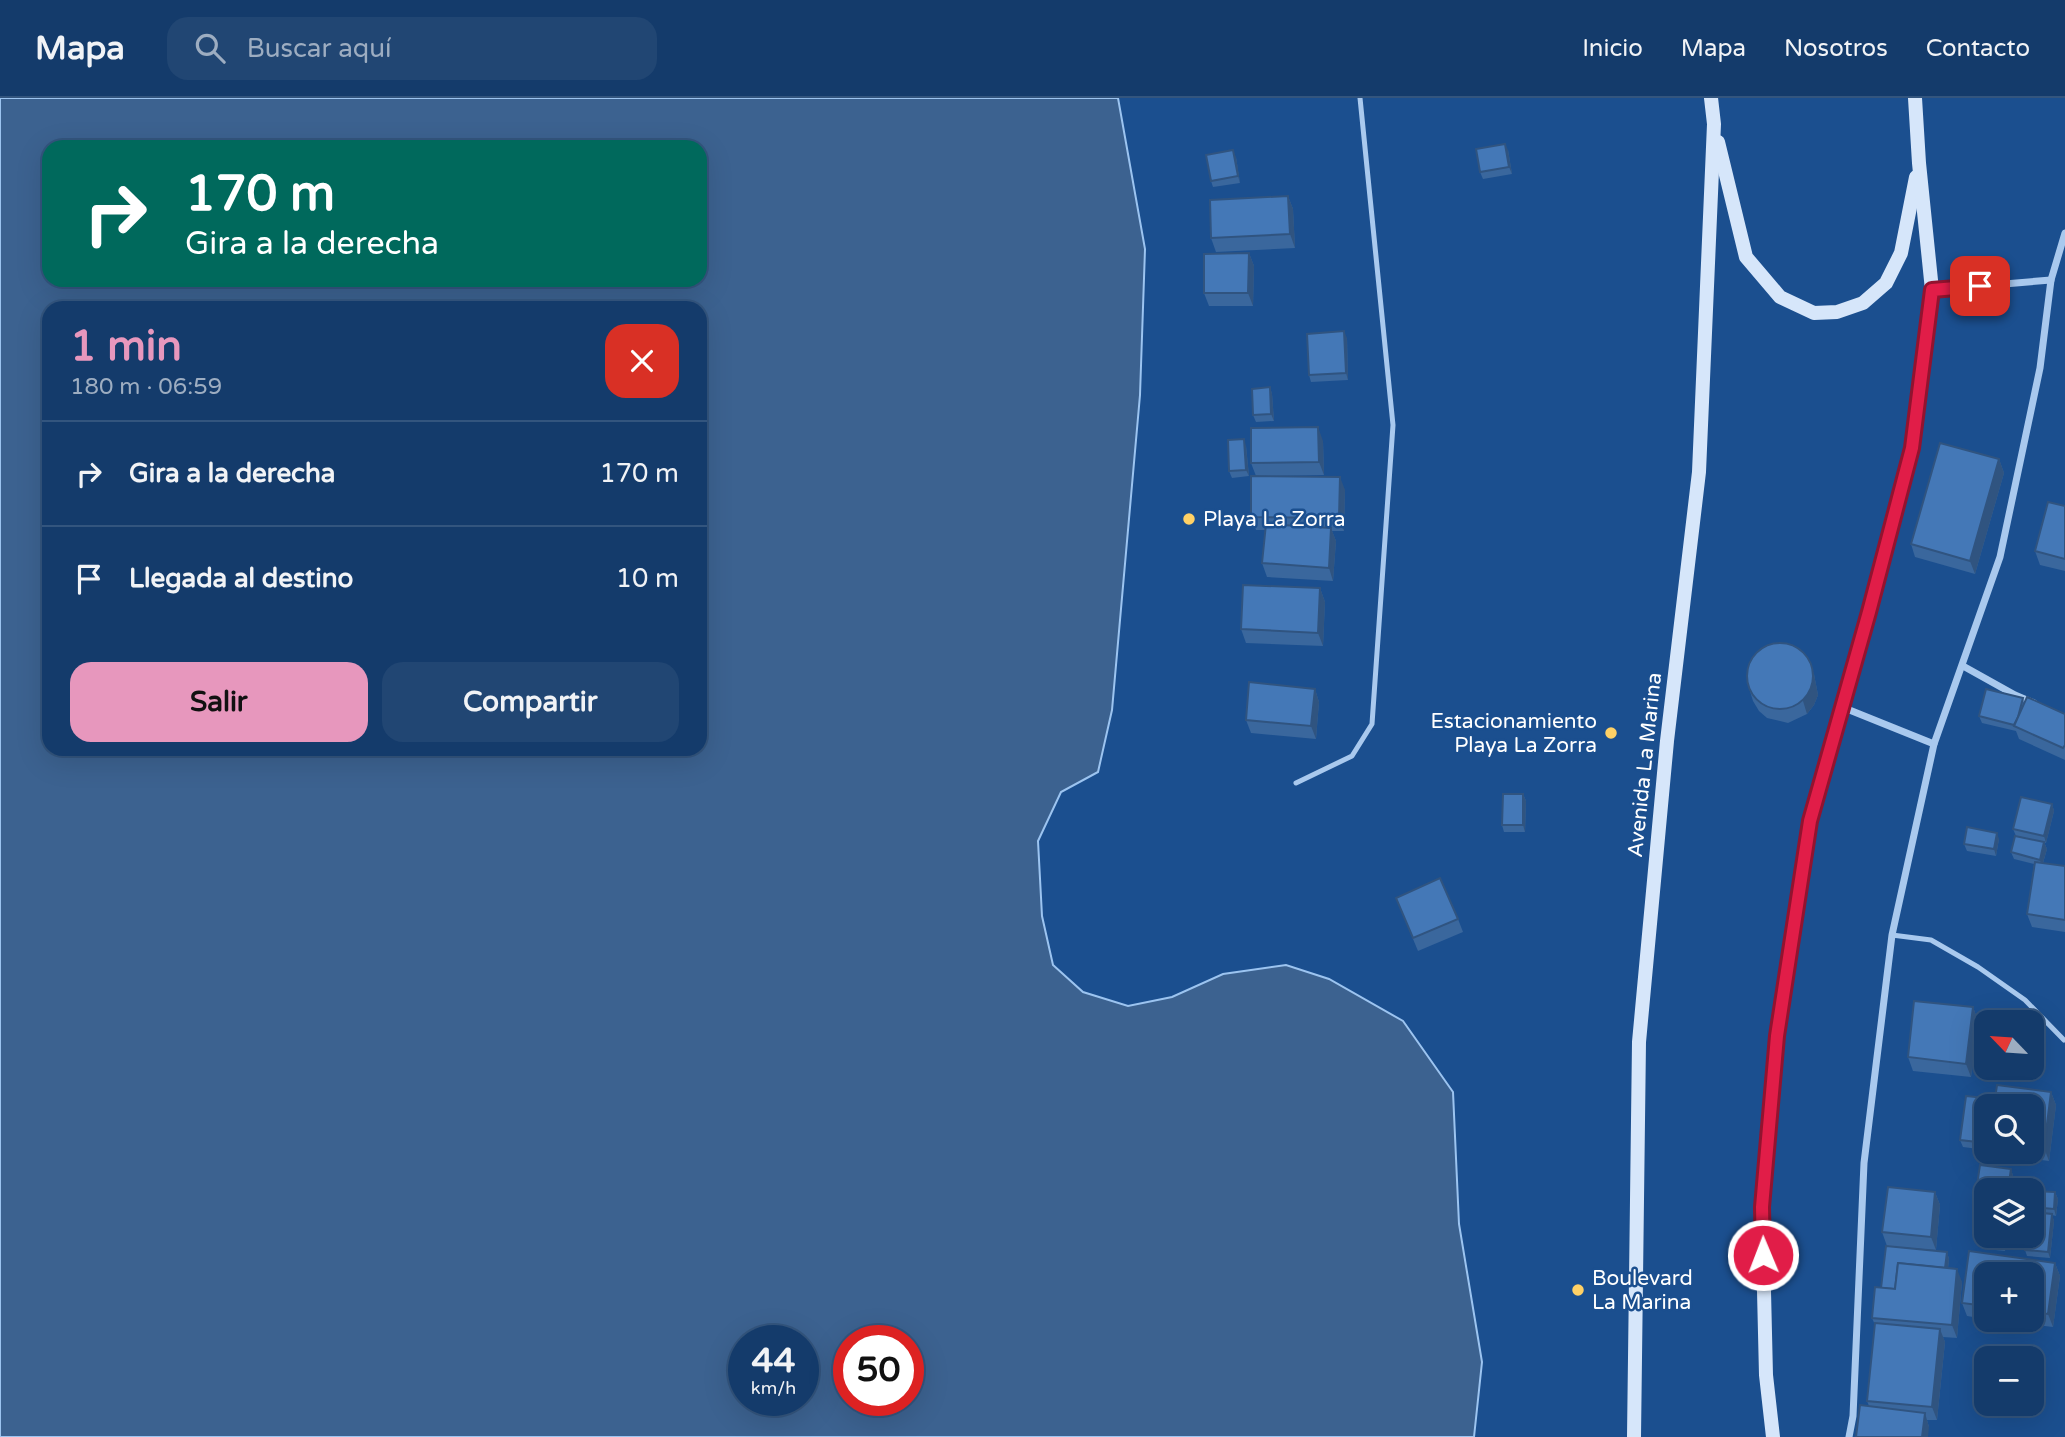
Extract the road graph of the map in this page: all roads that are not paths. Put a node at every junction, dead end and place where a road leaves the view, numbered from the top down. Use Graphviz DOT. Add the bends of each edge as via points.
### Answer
graph roads {
  1 [pos="1360,98"];
  2 [pos="1711,98"];
  3 [pos="1915,98"];
  4 [pos="1714,124"];
  5 [pos="1919,163"];
  6 [pos="2065,233"];
  7 [pos="2051,281"];
  8 [pos="1932,290"];
  9 [pos="1963,666"];
  10 [pos="2040,705"];
  11 [pos="1842,708"];
  12 [pos="1934,744"];
  13 [pos="1296,783"];
  14 [pos="1892,935"];
  15 [pos="2064,1040"];
  16 [pos="1634,1437"];
  17 [pos="1773,1437"];
  18 [pos="1849,1437"];
  1 -- 13 [label="lane" via="1393,425 1372,724 1352,756"];
  2 -- 4 [label="main road, Avenida La Marina"];
  3 -- 5 [label="main road"];
  4 -- 5 [label="main road" via="1746,257 1780,297 1814,313 1837,312 1863,303 1886,284 1900,253"];
  4 -- 16 [label="main road, Avenida La Marina" via="1699,472 1667,741 1639,1042"];
  5 -- 8 [label="main road"];
  6 -- 7 [label="street"];
  7 -- 8 [label="street"];
  7 -- 9 [label="street" via="2040,368 2000,557"];
  8 -- 11 [label="main road" via="1912,448"];
  9 -- 10 [label="street"];
  9 -- 12 [label="street"];
  11 -- 12 [label="street"];
  11 -- 17 [label="main road" via="1810,821 1777,1036 1762,1207 1766,1375"];
  12 -- 14 [label="street"];
  14 -- 15 [label="lane" via="1931,940 1978,967 2025,1000"];
  14 -- 18 [label="street" via="1864,1163"];
}
